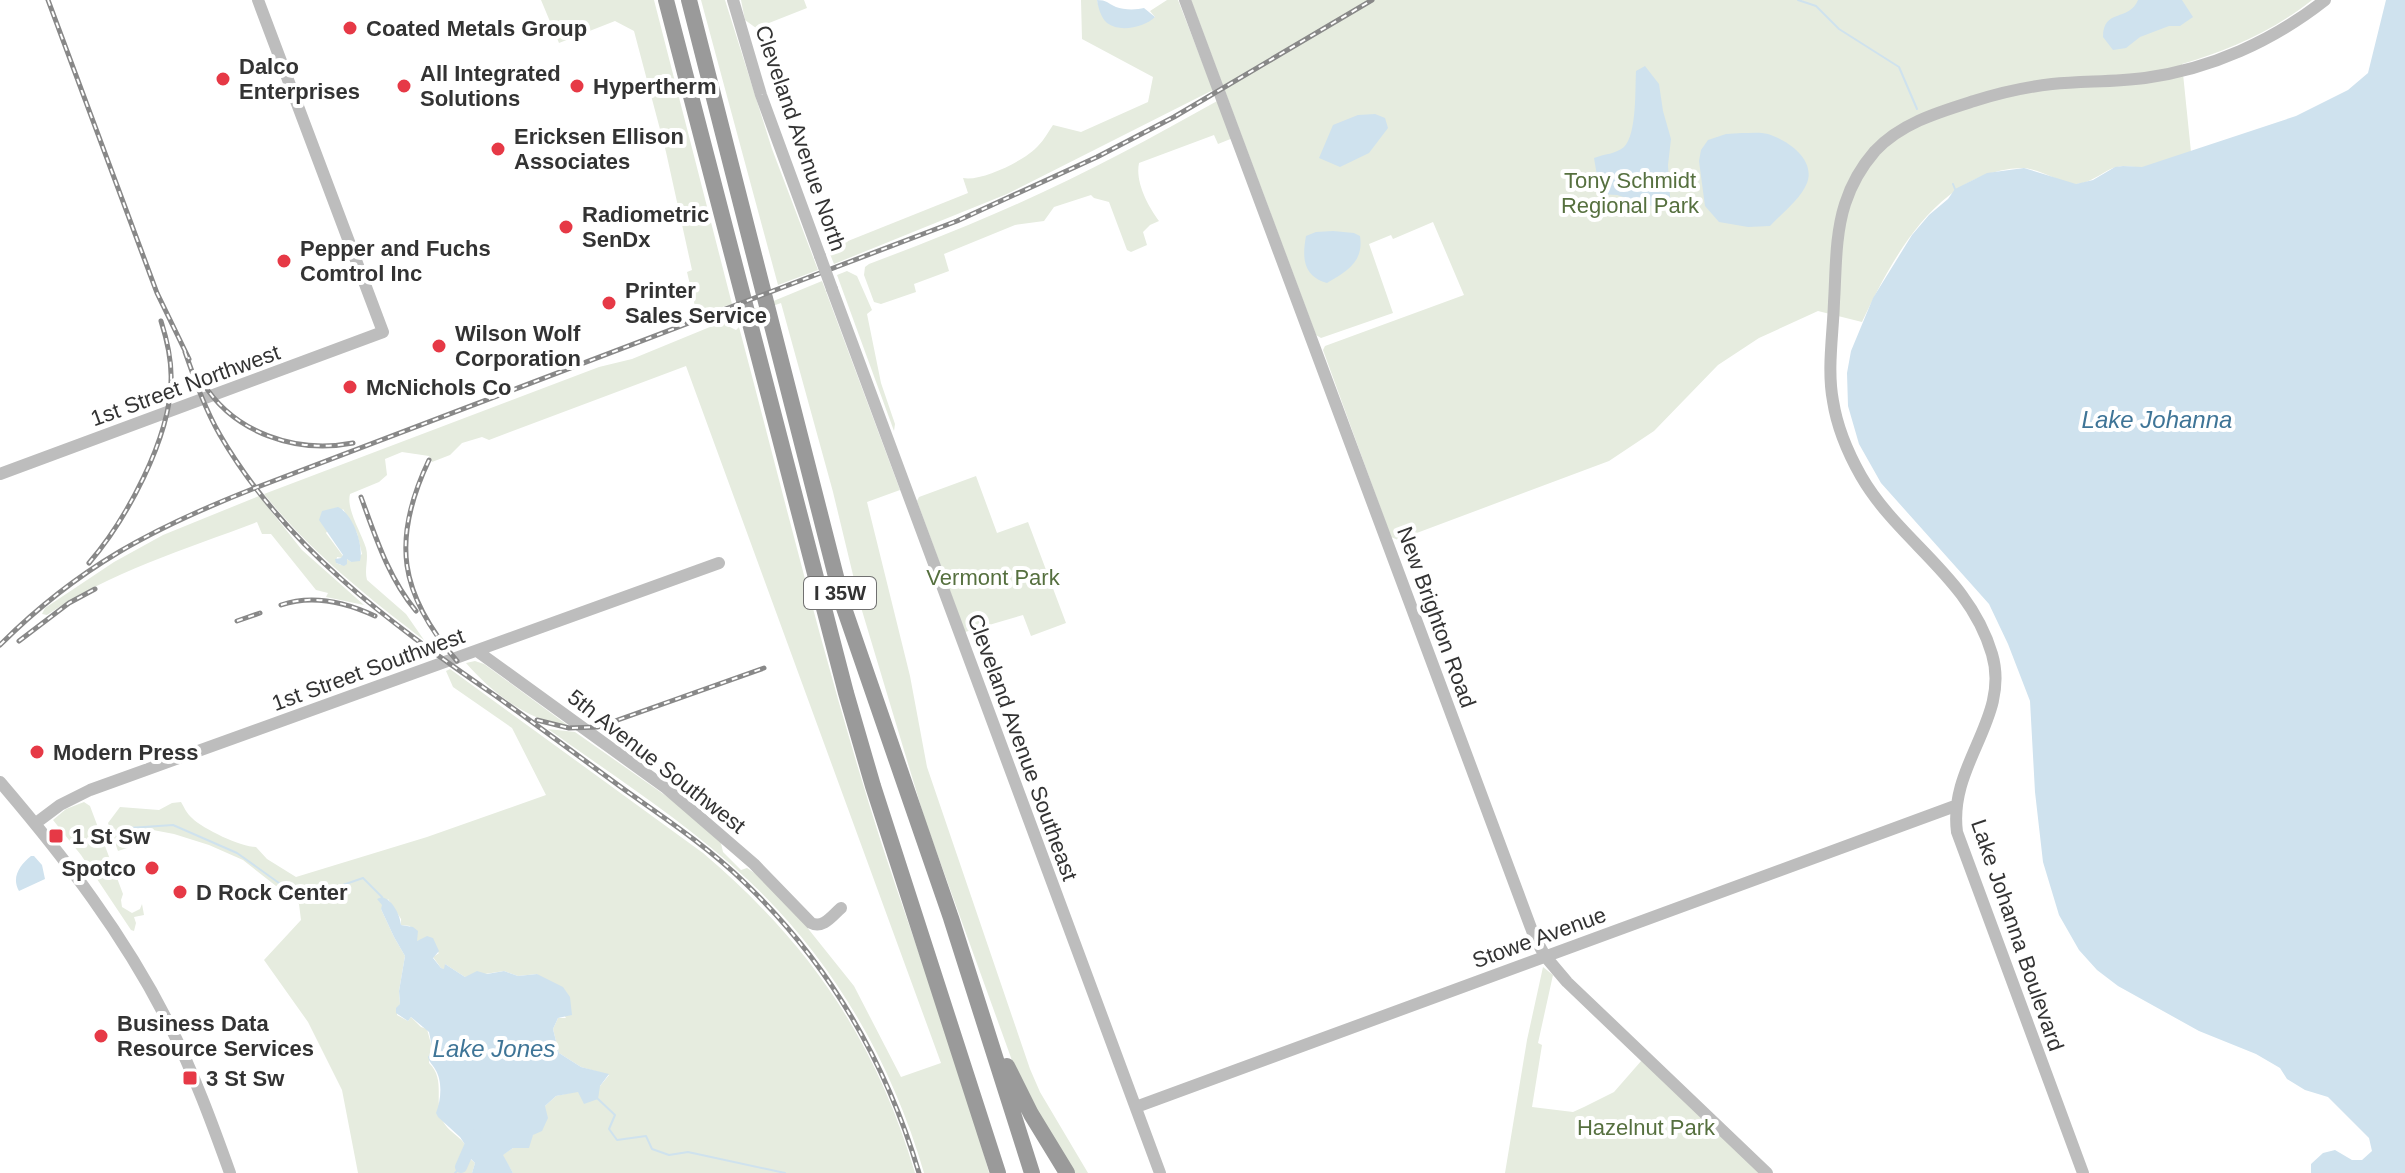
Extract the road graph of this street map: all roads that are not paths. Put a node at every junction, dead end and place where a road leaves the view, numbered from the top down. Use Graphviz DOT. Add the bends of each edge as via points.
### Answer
graph roads {
  1 [pos="258,0"];
  2 [pos="666,0"];
  3 [pos="689,0"];
  4 [pos="733,0"];
  5 [pos="1185,0"];
  6 [pos="2325,0"];
  7 [pos="832,289"];
  8 [pos="0,474"];
  9 [pos="719,563"];
  10 [pos="477,651"];
  11 [pos="0,782"];
  12 [pos="1955,806"];
  13 [pos="36,823"];
  14 [pos="841,908"];
  15 [pos="1545,956"];
  16 [pos="986,1025"];
  17 [pos="1136,1107"];
  18 [pos="997,1170"];
  19 [pos="230,1173"];
  20 [pos="1032,1173"];
  21 [pos="1067,1173"];
  22 [pos="1160,1173"];
  23 [pos="1767,1173"];
  24 [pos="2083,1173"];
  1 -- 8 [label="street, 1st Street Northwest" via="383,332"];
  2 -- 18 [label="highway, I 35W" via="855,728"];
  3 -- 16 [label="highway, I 35W" via="844,608"];
  4 -- 7 [label="street, Cleveland Avenue North, bridge" via="766,110"];
  5 -- 15 [label="street, New Brighton Road"];
  6 -- 12 [label="street, Lake Johanna Boulevard" via="2274,34 2207,64 2141,78 2022,89 1926,117 1876,151 1849,191 1839,236 1832,327 1830,383 1837,420 1855,464 1883,508 1946,573 1971,608 1995,666 1993,705"];
  7 -- 17 [label="street, Cleveland Avenue Southeast"];
  9 -- 10 [label="street, 1st Street Southwest"];
  10 -- 13 [label="street, 1st Street Southwest" via="90,790"];
  10 -- 14 [label="street, 5th Avenue Southwest" via="666,788 754,864 811,923 821,925"];
  11 -- 13 [label="street"];
  12 -- 15 [label="street, Stowe Avenue"];
  12 -- 24 [label="street, Lake Johanna Boulevard" via="1961,845"];
  13 -- 19 [label="street" via="109,920 147,983 195,1081"];
  15 -- 17 [label="street, Stowe Avenue"];
  15 -- 23 [label="street, New Brighton Road"];
  16 -- 20 [label="highway, I 35W"];
  16 -- 21 [label="highway"];
  17 -- 22 [label="street, Cleveland Avenue Southeast"];
}
